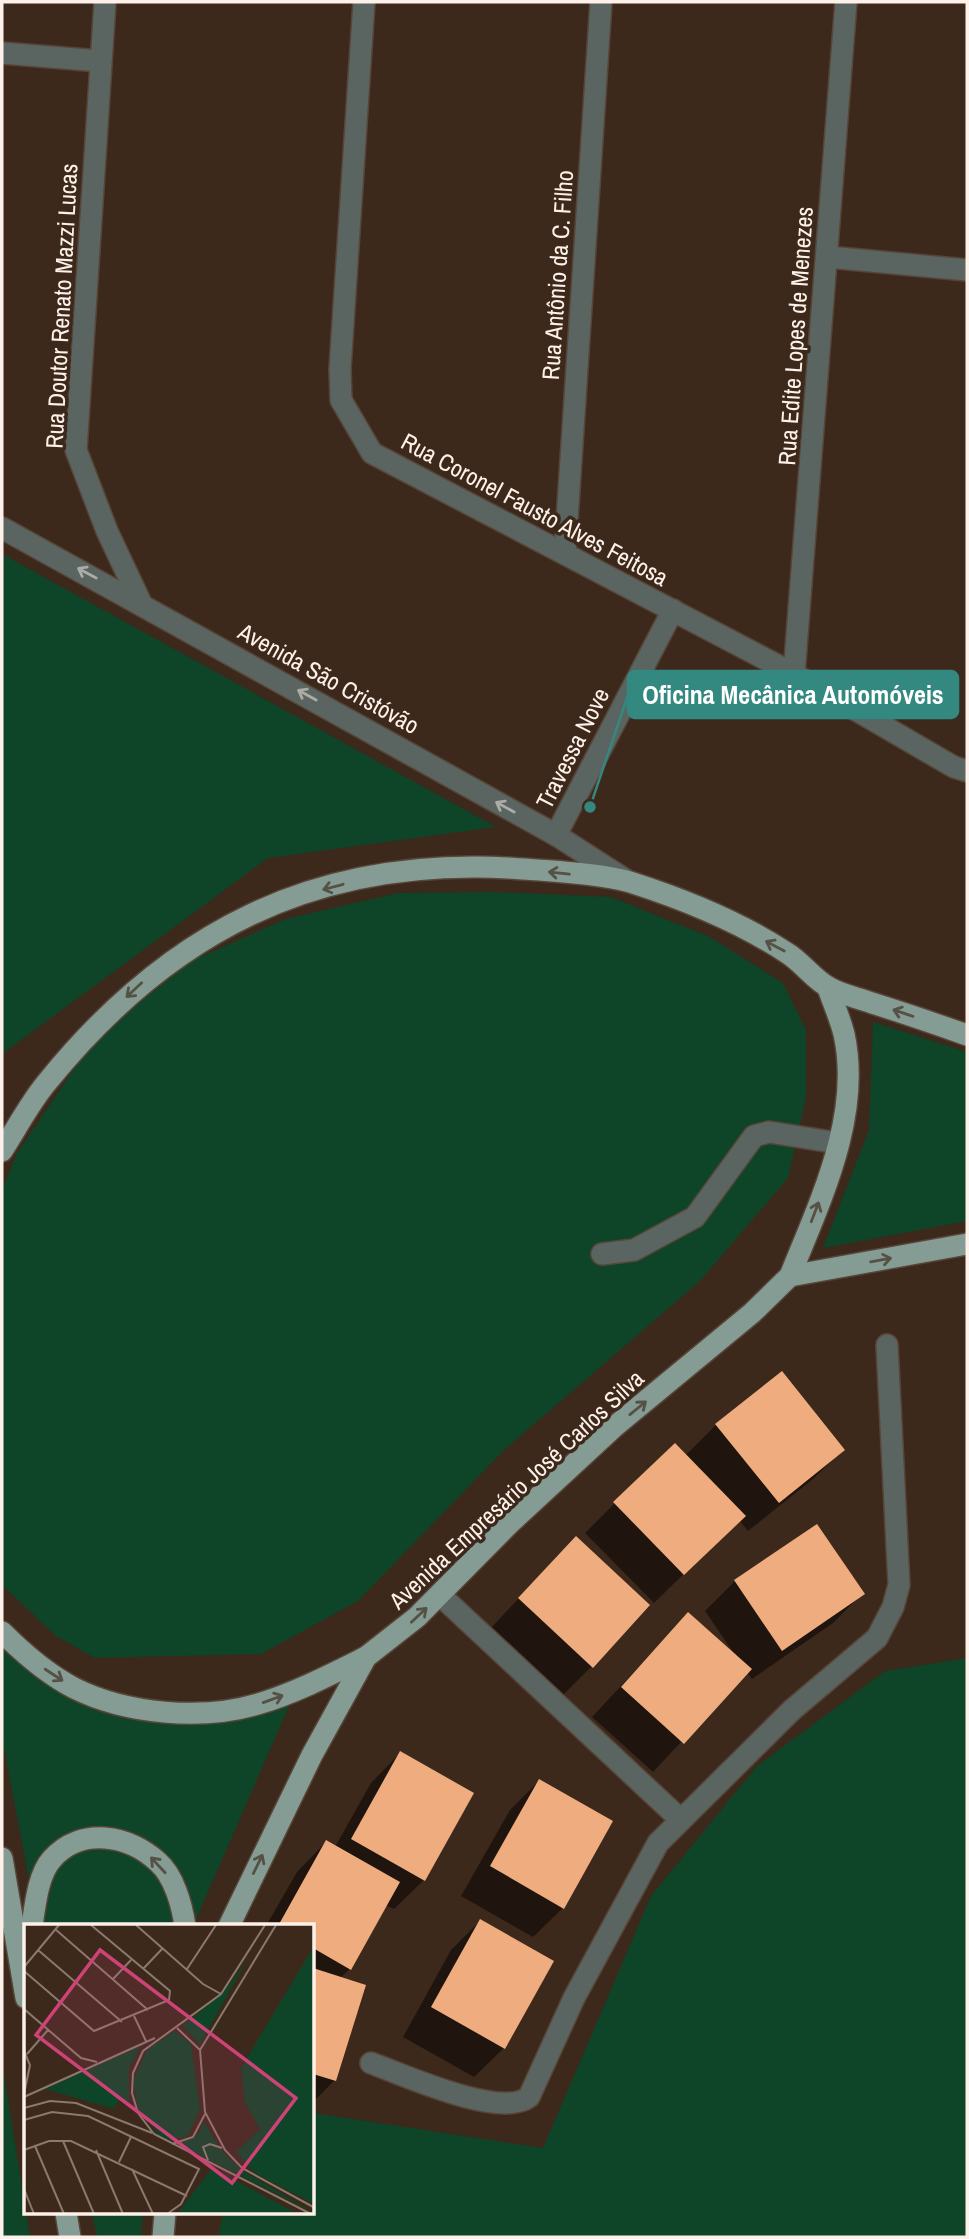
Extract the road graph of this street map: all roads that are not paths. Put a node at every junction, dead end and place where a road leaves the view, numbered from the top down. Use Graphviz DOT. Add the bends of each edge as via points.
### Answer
graph roads {
  1 [pos="105,2"];
  2 [pos="364,2"];
  3 [pos="601,2"];
  4 [pos="846,2"];
  5 [pos="2,53"];
  6 [pos="100,61"];
  7 [pos="828,257"];
  8 [pos="967,270"];
  9 [pos="2,528"];
  10 [pos="565,551"];
  11 [pos="139,601"];
  12 [pos="673,610"];
  13 [pos="794,674"];
  14 [pos="967,771"];
  15 [pos="556,835"];
  16 [pos="626,880"];
  17 [pos="828,988"];
  18 [pos="967,1035"];
  19 [pos="838,1143"];
  20 [pos="2,1151"];
  21 [pos="967,1244"];
  22 [pos="601,1254"];
  23 [pos="790,1276"];
  24 [pos="887,1346"];
  25 [pos="440,1595"];
  26 [pos="2,1632"];
  27 [pos="366,1657"];
  28 [pos="681,1820"];
  29 [pos="2,1858"];
  30 [pos="32,1924"];
  31 [pos="184,1924"];
  32 [pos="230,1924"];
  33 [pos="24,1965"];
  34 [pos="371,2063"];
  35 [pos="66,2214"];
  36 [pos="165,2214"];
  37 [pos="70,2237"];
  38 [pos="163,2237"];
  1 -- 6 [label="street, Rua Doutor Renato Mazzi Lucas"];
  2 -- 10 [label="street, Rua Coronel Fausto Alves Feitosa" via="341,329 341,400 372,453"];
  3 -- 10 [label="street, Rua Antônio da C. Filho"];
  4 -- 7 [label="street, Rua Edite Lopes de Menezes"];
  5 -- 6 [label="street"];
  6 -- 11 [label="street, Rua Doutor Renato Mazzi Lucas" via="76,450"];
  7 -- 8 [label="street"];
  7 -- 13 [label="street, Rua Edite Lopes de Menezes"];
  11 -- 9 [label="street, Avenida São Cristóvão, one-way"];
  10 -- 12 [label="street, Rua Coronel Fausto Alves Feitosa"];
  15 -- 11 [label="street, Avenida São Cristóvão, one-way"];
  12 -- 13 [label="street, Rua Coronel Fausto Alves Feitosa"];
  12 -- 15 [label="street, Travessa Nove"];
  13 -- 14 [label="street, Rua Coronel Fausto Alves Feitosa"];
  15 -- 16 [label="street, Avenida São Cristóvão"];
  17 -- 16 [label="main road, one-way" via="787,953 748,931"];
  16 -- 20 [label="main road, one-way" via="467,866 389,872 249,914 150,975 106,1015 46,1083"];
  18 -- 17 [label="main road, one-way"];
  17 -- 19 [label="main road" via="844,1034 848,1079"];
  19 -- 22 [label="street" via="769,1132 754,1136 695,1217 634,1250"];
  23 -- 19 [label="main road, one-way"];
  23 -- 21 [label="main road, one-way"];
  25 -- 23 [label="main road, Avenida Empresário José Carlos Silva, one-way" via="614,1427"];
  24 -- 28 [label="street" via="899,1585 888,1618 877,1638 792,1710"];
  27 -- 25 [label="main road, Avenida Empresário José Carlos Silva, one-way"];
  25 -- 28 [label="street"];
  26 -- 27 [label="main road, one-way" via="38,1665 74,1688 116,1703 181,1712 256,1705 304,1688"];
  32 -- 27 [label="main road, Avenida Empresário José Carlos Silva, one-way" via="312,1755"];
  28 -- 34 [label="street" via="658,1843 524,2101 513,2105 474,2099"];
  29 -- 33 [label="main road"];
  31 -- 30 [label="main road, one-way" via="175,1889 160,1863 131,1843 99,1836 74,1843 50,1860"];
  35 -- 37 [label="main road"];
  36 -- 38 [label="main road"];
}
